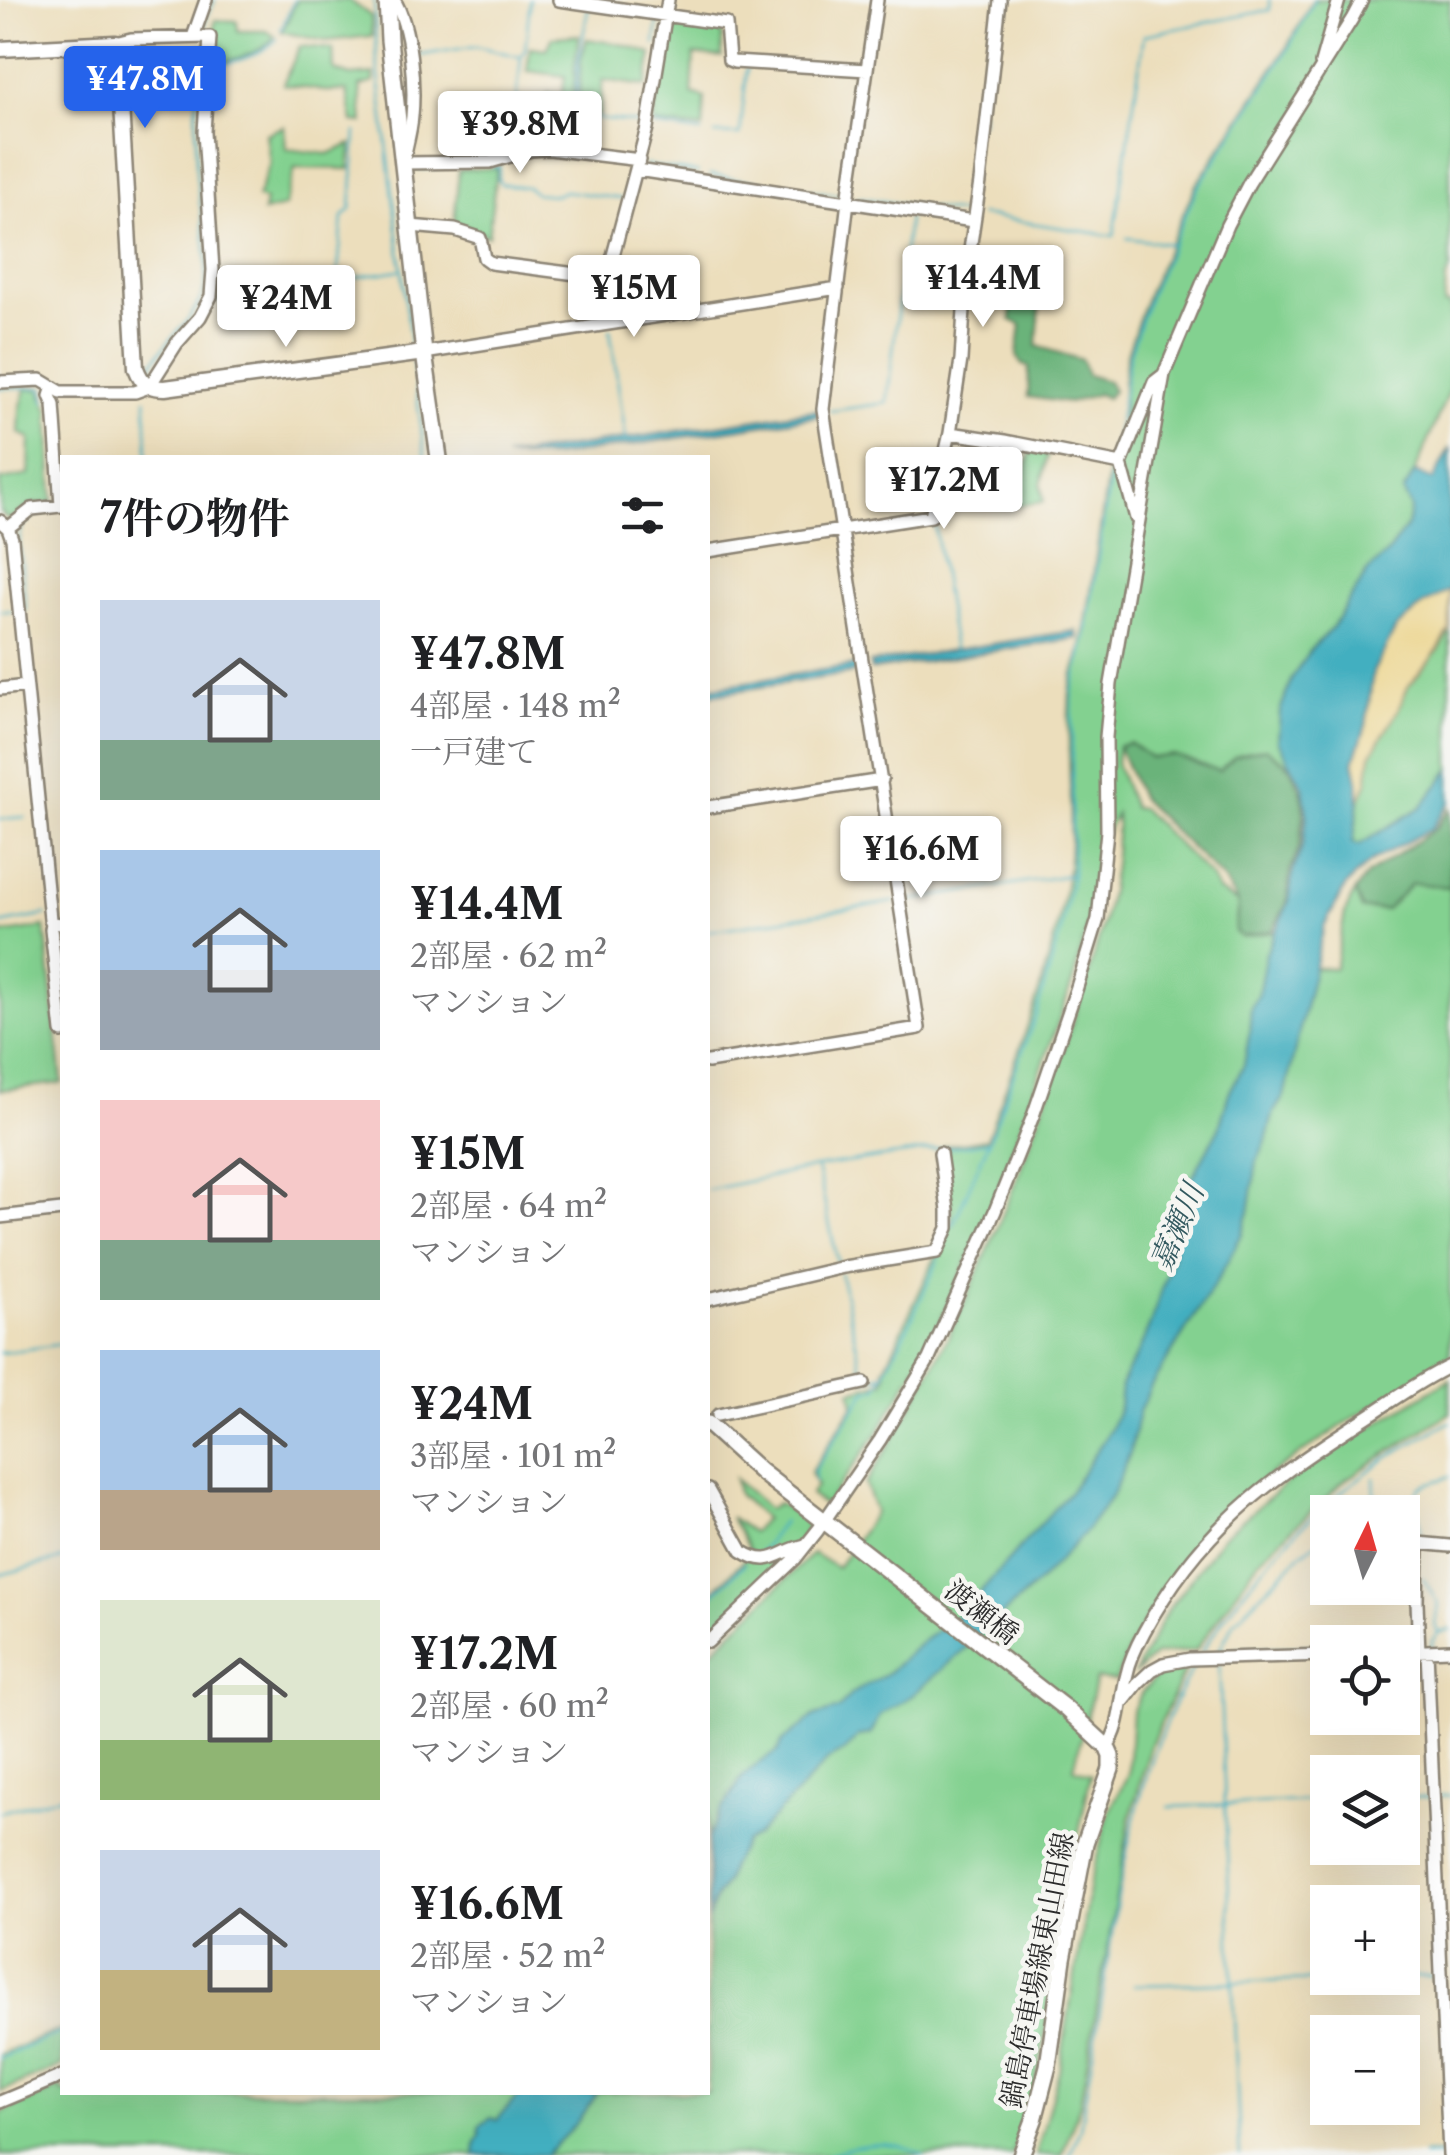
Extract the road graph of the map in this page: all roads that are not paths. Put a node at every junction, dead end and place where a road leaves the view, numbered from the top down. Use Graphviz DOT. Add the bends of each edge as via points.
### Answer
graph roads {
  1 [pos="206,0"];
  2 [pos="390,0"];
  3 [pos="559,0"];
  4 [pos="668,0"];
  5 [pos="877,0"];
  6 [pos="1000,0"];
  7 [pos="1338,0"];
  8 [pos="1362,0"];
  9 [pos="664,17"];
  10 [pos="193,36"];
  11 [pos="115,43"];
  12 [pos="0,49"];
  13 [pos="867,70"];
  14 [pos="1319,73"];
  15 [pos="402,163"];
  16 [pos="639,165"];
  17 [pos="848,201"];
  18 [pos="974,221"];
  19 [pos="410,226"];
  20 [pos="607,278"];
  21 [pos="838,288"];
  22 [pos="614,322"];
  23 [pos="424,353"];
  24 [pos="1164,374"];
  25 [pos="0,382"];
  26 [pos="148,387"];
  27 [pos="53,388"];
  28 [pos="950,434"];
  29 [pos="439,455"];
  30 [pos="1122,464"];
  31 [pos="60,492"];
  32 [pos="60,506"];
  33 [pos="1137,522"];
  34 [pos="4,524"];
  35 [pos="843,530"];
  36 [pos="710,551"];
  37 [pos="26,686"];
  38 [pos="0,689"];
  39 [pos="882,780"];
  40 [pos="710,807"];
  41 [pos="55,922"];
  42 [pos="60,1015"];
  43 [pos="710,1062"];
  44 [pos="940,1153"];
  45 [pos="60,1210"];
  46 [pos="0,1217"];
  47 [pos="710,1299"];
  48 [pos="1450,1366"];
  49 [pos="864,1383"];
  50 [pos="713,1420"];
  51 [pos="710,1494"];
  52 [pos="827,1523"];
  53 [pos="806,1544"];
  54 [pos="1450,1546"];
  55 [pos="710,1640"];
  56 [pos="1424,1648"];
  57 [pos="1420,1649"];
  58 [pos="1450,1650"];
  59 [pos="1310,1656"];
  60 [pos="1122,1704"];
  61 [pos="1103,1744"];
  62 [pos="1447,2065"];
  63 [pos="60,2077"];
  64 [pos="0,2102"];
  65 [pos="1449,2153"];
  66 [pos="1021,2155"];
  1 -- 10 [label="street"];
  2 -- 15 [label="main road"];
  3 -- 9 [label="street"];
  4 -- 9 [label="street"];
  5 -- 13 [label="street"];
  6 -- 18 [label="street"];
  7 -- 14 [label="street"];
  8 -- 14 [label="street"];
  9 -- 13 [label="street" via="726,24 726,54 734,62"];
  9 -- 16 [label="street"];
  10 -- 11 [label="street"];
  10 -- 26 [label="street" via="210,37 204,132 211,296"];
  11 -- 12 [label="street"];
  11 -- 26 [label="street" via="136,368"];
  13 -- 17 [label="street"];
  14 -- 24 [label="street" via="1226,225"];
  15 -- 16 [label="street" via="490,162 539,149"];
  15 -- 19 [label="main road"];
  16 -- 17 [label="street"];
  16 -- 20 [label="street"];
  17 -- 18 [label="street"];
  17 -- 21 [label="street"];
  18 -- 28 [label="street"];
  19 -- 20 [label="street" via="480,238 491,263"];
  19 -- 23 [label="main road"];
  20 -- 22 [label="street"];
  21 -- 22 [label="street"];
  21 -- 35 [label="street" via="823,408"];
  22 -- 23 [label="street"];
  23 -- 26 [label="street"];
  23 -- 29 [label="main road"];
  24 -- 30 [label="street" via="1154,382"];
  24 -- 33 [label="street"];
  25 -- 27 [label="street" via="41,380"];
  26 -- 27 [label="street"];
  27 -- 31 [label="street"];
  28 -- 30 [label="street"];
  28 -- 35 [label="street" via="931,516"];
  30 -- 33 [label="street"];
  32 -- 34 [label="street" via="32,509"];
  33 -- 52 [label="street" via="1111,684 1098,920 1032,1116 929,1359"];
  34 -- 37 [label="street" via="12,539"];
  35 -- 36 [label="street"];
  35 -- 39 [label="street"];
  37 -- 38 [label="street"];
  37 -- 41 [label="street"];
  39 -- 40 [label="street"];
  39 -- 43 [label="street" via="919,1028"];
  41 -- 42 [label="street" via="50,929"];
  44 -- 47 [label="street" via="948,1228 937,1252"];
  45 -- 46 [label="street"];
  48 -- 60 [label="street" via="1296,1463 1213,1533 1145,1631 1126,1674"];
  49 -- 50 [label="street"];
  50 -- 52 [label="main road" via="761,1472"];
  51 -- 53 [label="street" via="751,1557 778,1557"];
  52 -- 53 [label="street"];
  52 -- 61 [label="main road, 渡瀬橋"];
  53 -- 55 [label="street"];
  54 -- 56 [label="street" via="1421,1543"];
  56 -- 57 [label="street"];
  56 -- 58 [label="street"];
  56 -- 62 [label="street"];
  59 -- 60 [label="street" via="1163,1664"];
  60 -- 61 [label="street" via="1114,1733"];
  61 -- 66 [label="main road, 鍋島停車場線東山田線" via="1111,1770 1085,1843 1048,2066"];
  62 -- 65 [label="street"];
  63 -- 64 [label="street"];
}
